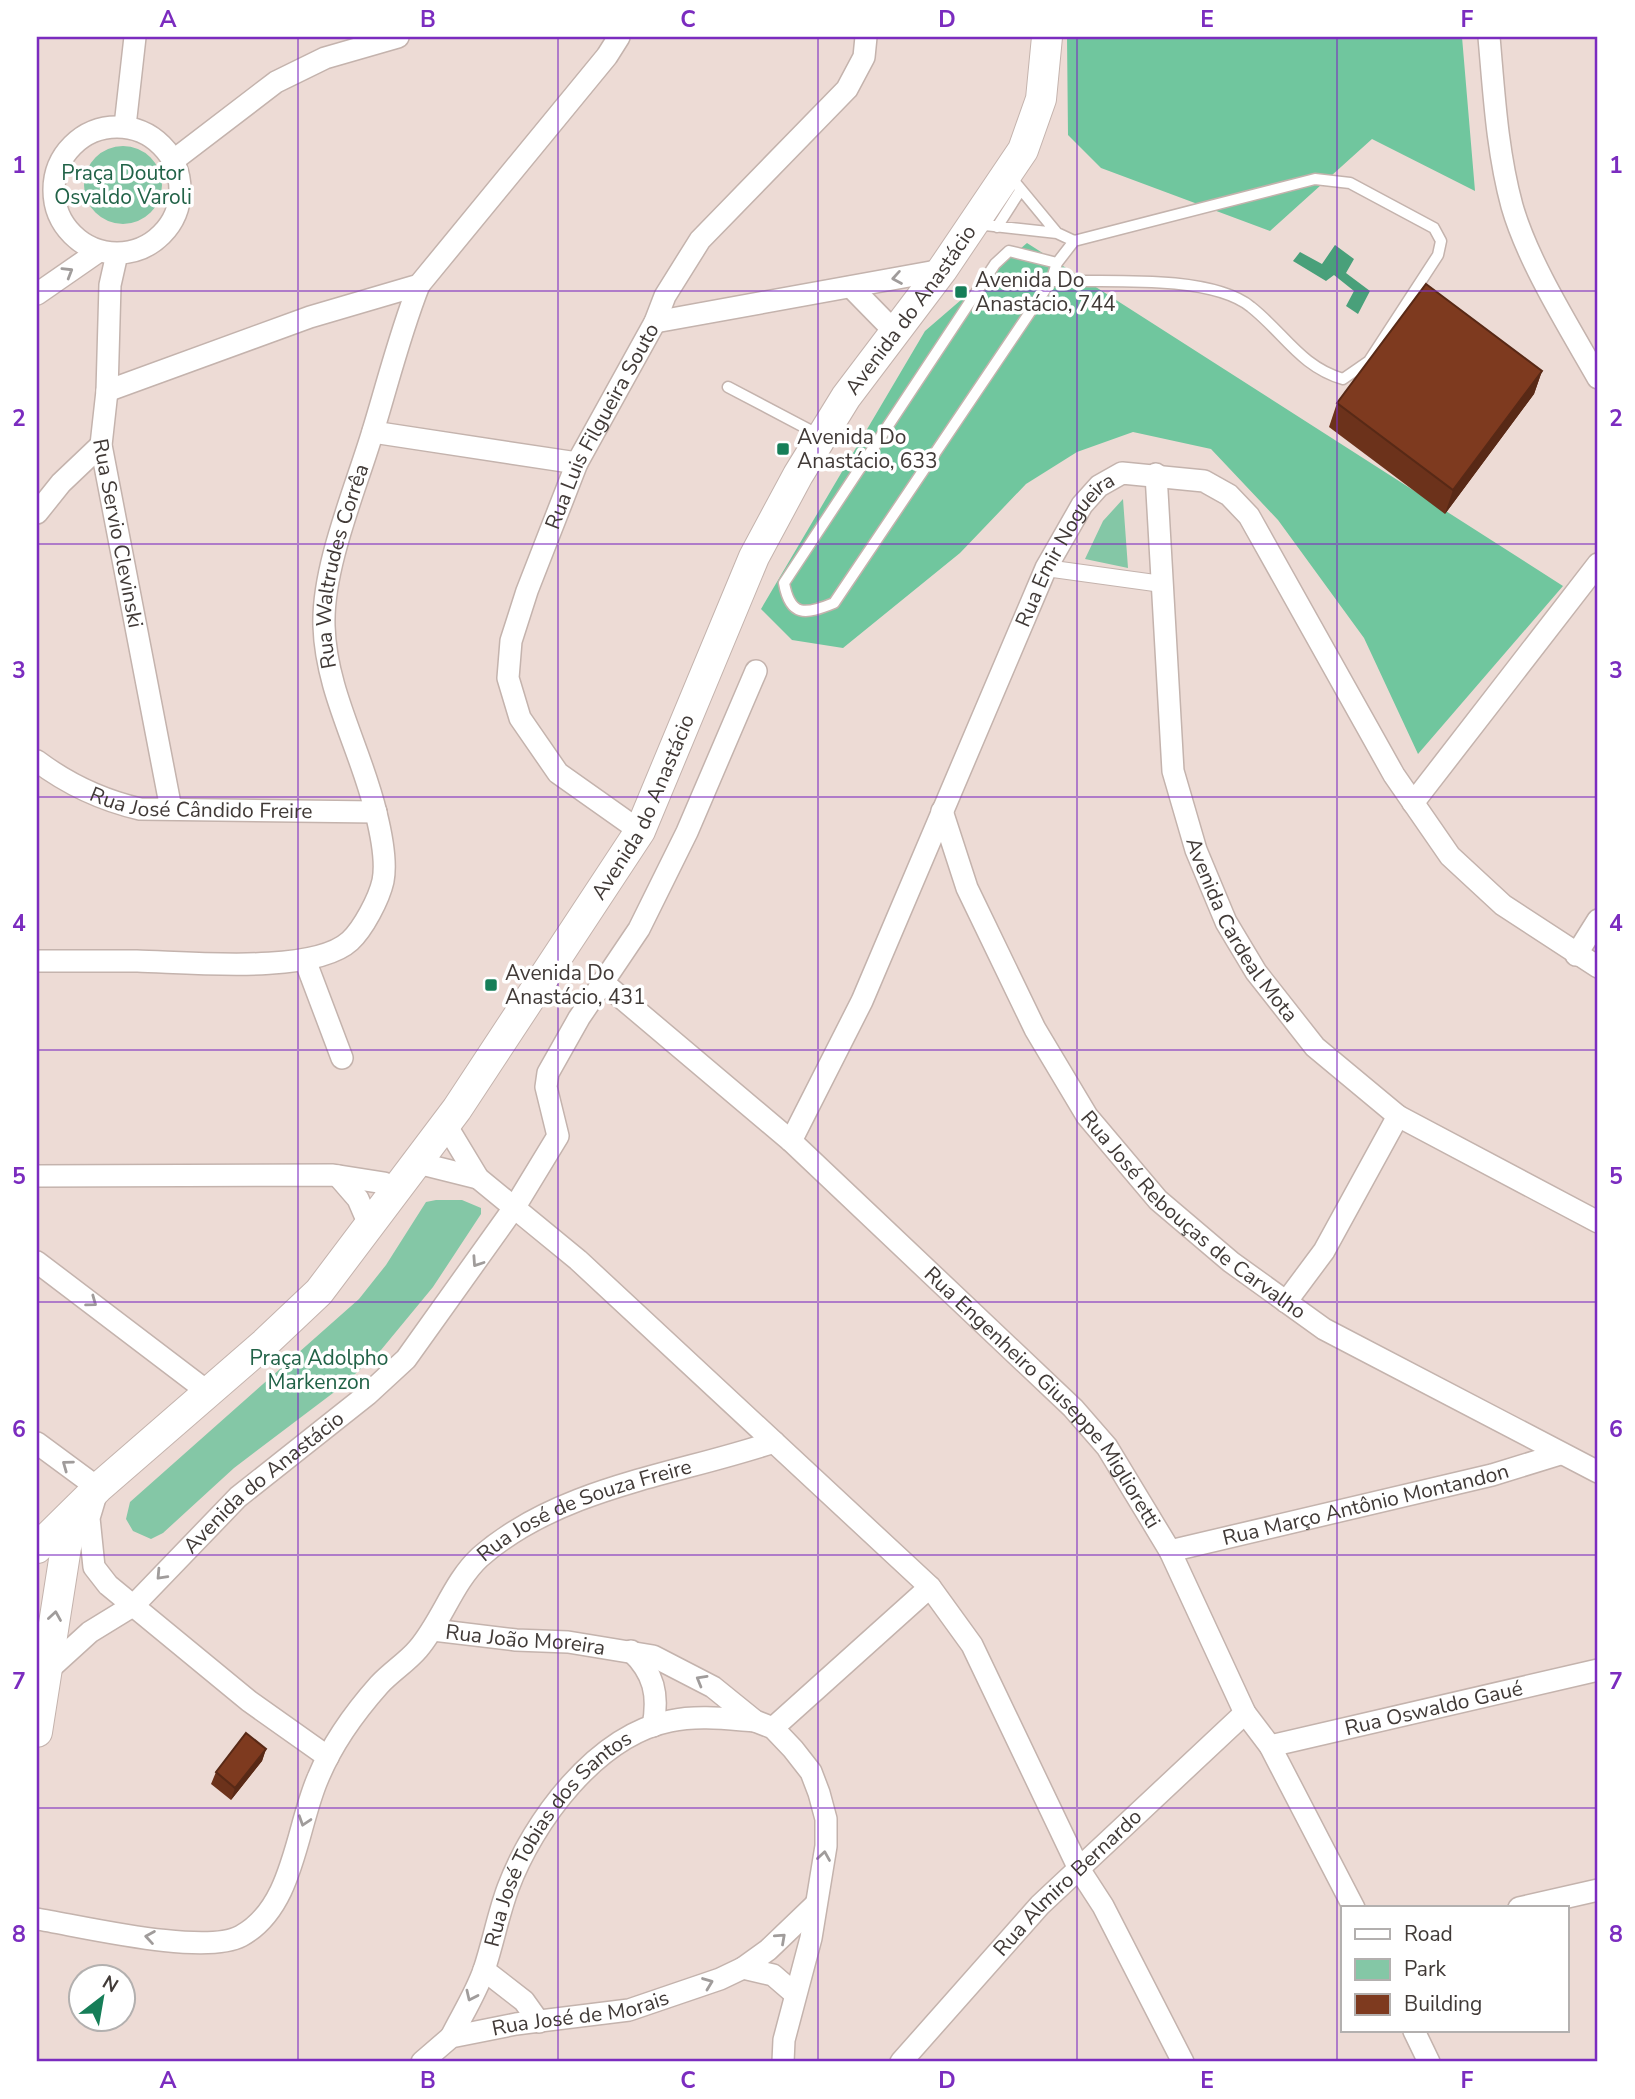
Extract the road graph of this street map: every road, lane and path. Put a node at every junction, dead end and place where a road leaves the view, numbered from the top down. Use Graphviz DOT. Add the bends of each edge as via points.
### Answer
graph roads {
  1 [pos="135,37"];
  2 [pos="398,37"];
  3 [pos="619,37"];
  4 [pos="866,37"];
  5 [pos="1047,37"];
  6 [pos="1489,37"];
  7 [pos="125,126"];
  8 [pos="174,160"];
  9 [pos="1014,182"];
  10 [pos="45,191"];
  11 [pos="985,225"];
  12 [pos="1057,233"];
  13 [pos="1074,241"];
  14 [pos="108,253"];
  15 [pos="1057,263"];
  16 [pos="942,270"];
  17 [pos="1051,281"];
  18 [pos="419,285"];
  19 [pos="851,287"];
  20 [pos="37,294"];
  21 [pos="655,322"];
  22 [pos="895,332"];
  23 [pos="1598,378"];
  24 [pos="728,387"];
  25 [pos="107,391"];
  26 [pos="373,432"];
  27 [pos="822,437"];
  28 [pos="101,444"];
  29 [pos="576,463"];
  30 [pos="1156,474"];
  31 [pos="37,513"];
  32 [pos="1598,564"];
  33 [pos="1046,568"];
  34 [pos="1162,584"];
  35 [pos="756,671"];
  36 [pos="37,761"];
  37 [pos="1413,803"];
  38 [pos="171,809"];
  39 [pos="376,811"];
  40 [pos="942,811"];
  41 [pos="640,831"];
  42 [pos="1598,920"];
  43 [pos="1576,955"];
  44 [pos="305,960"];
  45 [pos="37,961"];
  46 [pos="1598,967"];
  47 [pos="605,984"];
  48 [pos="342,1058"];
  49 [pos="1398,1116"];
  50 [pos="446,1125"];
  51 [pos="790,1141"];
  52 [pos="418,1163"];
  53 [pos="338,1176"];
  54 [pos="478,1178"];
  55 [pos="41,1182"];
  56 [pos="397,1191"];
  57 [pos="516,1205"];
  58 [pos="1598,1222"];
  59 [pos="370,1227"];
  60 [pos="37,1262"];
  61 [pos="1286,1302"];
  62 [pos="208,1392"];
  63 [pos="774,1442"];
  64 [pos="37,1443"];
  65 [pos="1560,1454"];
  66 [pos="1598,1472"];
  67 [pos="88,1497"];
  68 [pos="45,1541"];
  69 [pos="1170,1551"];
  70 [pos="37,1562"];
  71 [pos="930,1587"];
  72 [pos="134,1605"];
  73 [pos="433,1630"];
  74 [pos="631,1651"];
  75 [pos="41,1669"];
  76 [pos="1598,1670"];
  77 [pos="1245,1713"];
  78 [pos="764,1725"];
  79 [pos="653,1726"];
  80 [pos="37,1732"];
  81 [pos="1270,1746"];
  82 [pos="328,1757"];
  83 [pos="1079,1869"];
  84 [pos="1598,1890"];
  85 [pos="815,1905"];
  86 [pos="1353,1906"];
  87 [pos="1528,1906"];
  88 [pos="37,1919"];
  89 [pos="743,1968"];
  90 [pos="484,1970"];
  91 [pos="795,1994"];
  92 [pos="539,2022"];
  93 [pos="1414,2032"];
  94 [pos="451,2037"];
  95 [pos="422,2062"];
  96 [pos="783,2062"];
  97 [pos="901,2062"];
  98 [pos="1183,2062"];
  99 [pos="1429,2062"];
  1 -- 7 [label="street"];
  2 -- 8 [label="street" via="326,58 276,82"];
  3 -- 18 [label="street"];
  4 -- 21 [label="street, Rua Luis Filgueira Souto" via="864,57 847,89 700,240 665,296"];
  5 -- 9 [label="main road, Avenida do Anastácio" via="1041,99"];
  6 -- 23 [label="street" via="1501,161 1513,209"];
  7 -- 8 [label="street" via="145,132"];
  7 -- 10 [label="street" via="99,128 76,140"];
  8 -- 14 [label="street" via="181,185 178,211 164,234 142,249"];
  9 -- 11 [label="main road, Avenida do Anastácio"];
  9 -- 12 [label="lane"];
  10 -- 14 [label="street" via="74,237"];
  11 -- 12 [label="lane"];
  11 -- 16 [label="main road, Avenida do Anastácio"];
  12 -- 13 [label="lane"];
  13 -- 15 [label="lane"];
  13 -- 17 [label="lane" via="1315,179 1350,183 1434,228 1441,241 1438,255 1369,361 1343,380 1320,373 1249,305 1199,285"];
  20 -- 14 [label="street, one-way"];
  14 -- 25 [label="street, Rua Servio Clevinski"];
  15 -- 17 [label="lane"];
  15 -- 17 [label="lane" via="1009,251 995,264 785,583 788,603 795,610 815,611 834,603"];
  16 -- 19 [label="street, one-way"];
  16 -- 22 [label="main road, Avenida do Anastácio"];
  18 -- 25 [label="street" via="310,317"];
  18 -- 26 [label="street, Rua Waltrudes Corrêa" via="399,336"];
  19 -- 21 [label="street"];
  19 -- 22 [label="street"];
  21 -- 29 [label="street, Rua Luis Filgueira Souto"];
  22 -- 27 [label="main road, Avenida do Anastácio"];
  24 -- 27 [label="lane"];
  25 -- 28 [label="street, Rua Servio Clevinski"];
  26 -- 29 [label="street"];
  26 -- 39 [label="street, Rua Waltrudes Corrêa" via="330,577 324,624 330,677"];
  27 -- 41 [label="main road, Avenida do Anastácio" via="754,557"];
  28 -- 31 [label="street"];
  28 -- 38 [label="street, Rua Servio Clevinski"];
  29 -- 41 [label="street, Rua Luis Filgueira Souto" via="511,641 508,678 520,718 558,773"];
  30 -- 33 [label="street, Rua Emir Nogueira" via="1122,472 1099,486 1082,505"];
  30 -- 34 [label="street, Avenida Cardeal Mota"];
  30 -- 37 [label="street, Rua Emir Nogueira" via="1204,481 1229,495 1249,516"];
  32 -- 37 [label="street"];
  33 -- 34 [label="street"];
  33 -- 40 [label="street, Rua Emir Nogueira"];
  34 -- 49 [label="street, Avenida Cardeal Mota" via="1173,771 1196,850 1226,922 1256,972 1315,1047"];
  35 -- 47 [label="street, Avenida do Anastácio" via="666,876"];
  36 -- 38 [label="street, Rua José Cândido Freire" via="59,778 110,802"];
  37 -- 43 [label="street, Rua Emir Nogueira" via="1450,856 1503,905"];
  38 -- 39 [label="street, Rua José Cândido Freire"];
  39 -- 44 [label="street, Rua Waltrudes Corrêa" via="383,881 366,918 350,942"];
  40 -- 51 [label="street, Rua Emir Nogueira" via="862,1001"];
  40 -- 61 [label="street, Rua José Rebouças de Carvalho" via="967,888 1005,971 1087,1116 1158,1200"];
  41 -- 50 [label="main road, Avenida do Anastácio"];
  42 -- 43 [label="street"];
  43 -- 46 [label="street, Rua Emir Nogueira"];
  44 -- 45 [label="street, Rua Waltrudes Corrêa" via="232,964"];
  44 -- 48 [label="street"];
  47 -- 51 [label="street, Rua Engenheiro Giuseppe Miglioretti"];
  47 -- 57 [label="street, Avenida do Anastácio" via="579,1018 548,1073 546,1087 558,1136"];
  49 -- 58 [label="street, Avenida Cardeal Mota"];
  49 -- 61 [label="street" via="1324,1251"];
  50 -- 52 [label="main road, Avenida do Anastácio"];
  50 -- 54 [label="street"];
  51 -- 69 [label="street, Rua Engenheiro Giuseppe Miglioretti" via="1073,1408 1107,1447"];
  52 -- 54 [label="street"];
  52 -- 56 [label="main road, Avenida do Anastácio"];
  53 -- 55 [label="street"];
  53 -- 56 [label="street" via="384,1183"];
  53 -- 59 [label="street" via="358,1199"];
  54 -- 57 [label="street"];
  56 -- 59 [label="main road, Avenida do Anastácio"];
  57 -- 63 [label="street"];
  57 -- 72 [label="street, Avenida do Anastácio, one-way" via="406,1359 239,1497"];
  59 -- 62 [label="main road, Avenida do Anastácio" via="319,1292"];
  60 -- 62 [label="street, one-way"];
  61 -- 65 [label="street, Rua José Rebouças de Carvalho" via="1372,1356"];
  62 -- 67 [label="main road, Avenida do Anastácio"];
  63 -- 71 [label="street"];
  63 -- 73 [label="street, Rua José de Souza Freire" via="604,1492 534,1519 479,1559"];
  67 -- 64 [label="street, one-way"];
  65 -- 66 [label="street, Rua José Rebouças de Carvalho"];
  65 -- 69 [label="street, Rua Março Antônio Montandon" via="1492,1475"];
  67 -- 68 [label="main road, Avenida do Anastácio"];
  67 -- 72 [label="street" via="94,1567 108,1586"];
  75 -- 67 [label="main road, one-way" via="66,1547"];
  68 -- 70 [label="main road, Avenida do Anastácio"];
  69 -- 77 [label="street, Rua Engenheiro Giuseppe Miglioretti"];
  71 -- 78 [label="street"];
  71 -- 83 [label="street" via="972,1645"];
  72 -- 75 [label="street, Avenida do Anastácio"];
  72 -- 82 [label="street" via="249,1701"];
  73 -- 74 [label="street, Rua João Moreira"];
  73 -- 82 [label="street, Rua João Moreira" via="380,1685"];
  78 -- 74 [label="street, Rua João Moreira, one-way" via="668,1661"];
  74 -- 79 [label="street, Rua José Tobias dos Santos" via="653,1680"];
  75 -- 80 [label="main road"];
  76 -- 81 [label="street, Rua Oswaldo Gaué"];
  77 -- 81 [label="street, Rua Engenheiro Giuseppe Miglioretti"];
  77 -- 83 [label="street, Rua Almiro Bernardo"];
  78 -- 79 [label="street, Rua José Tobias dos Santos" via="701,1718"];
  85 -- 78 [label="street, Rua João Moreira, one-way" via="826,1819 811,1772"];
  79 -- 90 [label="street, Rua José Tobias dos Santos" via="598,1759 544,1820 509,1885"];
  81 -- 86 [label="street, Rua Engenheiro Giuseppe Miglioretti"];
  82 -- 88 [label="street, Rua João Moreira, one-way" via="279,1894 263,1918 240,1937 217,1943 182,1942"];
  83 -- 97 [label="street, Rua Almiro Bernardo" via="1041,1905"];
  83 -- 98 [label="street" via="1103,1906"];
  84 -- 87 [label="street"];
  89 -- 85 [label="street, Rua José de Morais, one-way"];
  85 -- 91 [label="street, Rua João Moreira"];
  89 -- 91 [label="street" via="773,1975"];
  92 -- 89 [label="street, Rua José de Morais, one-way" via="629,2010"];
  90 -- 92 [label="street, Rua José Tobias dos Santos" via="524,2001"];
  90 -- 94 [label="street, Rua José Tobias dos Santos, one-way"];
  91 -- 96 [label="street, Rua João Moreira"];
  92 -- 94 [label="street, Rua José de Morais"];
  93 -- 99 [label="street"];
  94 -- 95 [label="street"];
}
